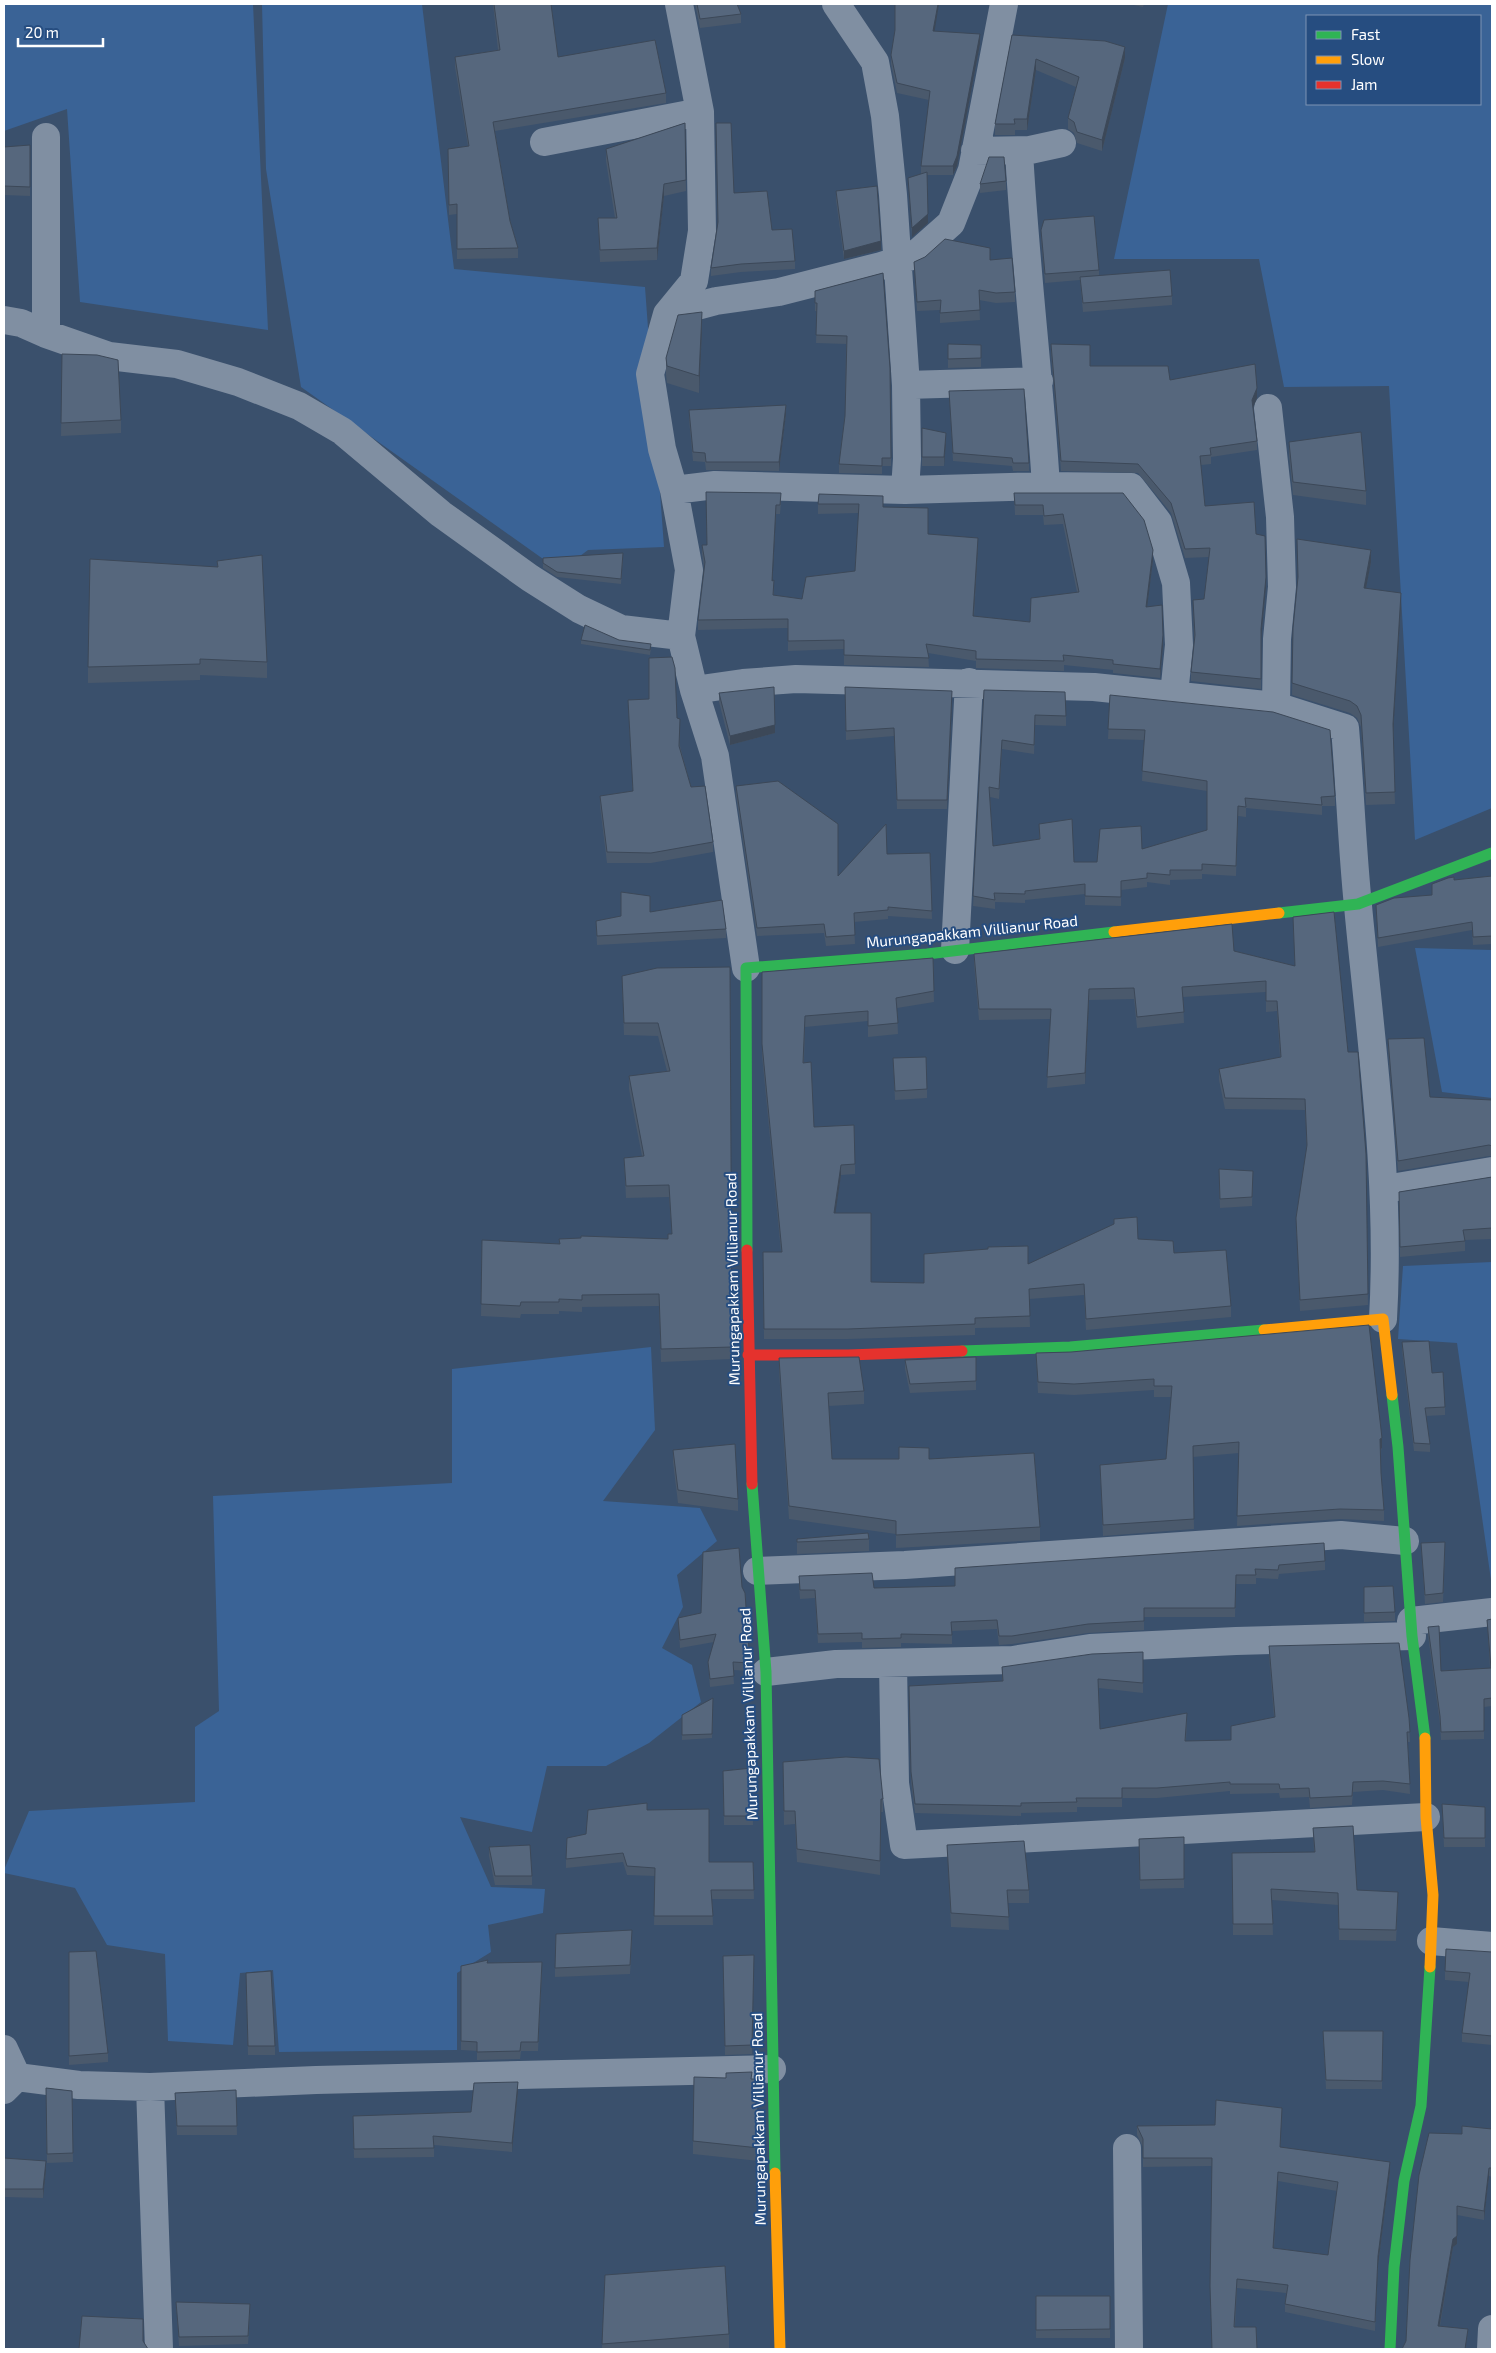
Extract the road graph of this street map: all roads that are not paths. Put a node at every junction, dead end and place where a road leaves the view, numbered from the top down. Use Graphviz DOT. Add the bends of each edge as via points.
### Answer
graph roads {
  1 [pos="679,4"];
  2 [pos="836,4"];
  3 [pos="1004,4"];
  4 [pos="700,112"];
  5 [pos="46,137"];
  6 [pos="544,142"];
  7 [pos="1062,143"];
  8 [pos="976,151"];
  9 [pos="1019,151"];
  10 [pos="896,261"];
  11 [pos="667,314"];
  12 [pos="4,320"];
  13 [pos="46,334"];
  14 [pos="1039,381"];
  15 [pos="906,385"];
  16 [pos="1268,408"];
  17 [pos="1046,486"];
  18 [pos="674,490"];
  19 [pos="904,490"];
  20 [pos="681,636"];
  21 [pos="969,682"];
  22 [pos="694,690"];
  23 [pos="1174,695"];
  24 [pos="1276,706"];
  25 [pos="1492,853"];
  26 [pos="1358,904"];
  27 [pos="955,950"];
  28 [pos="746,968"];
  29 [pos="1492,1171"];
  30 [pos="1385,1189"];
  31 [pos="1383,1318"];
  32 [pos="748,1355"];
  33 [pos="1405,1541"];
  34 [pos="757,1571"];
  35 [pos="1492,1612"];
  36 [pos="1411,1628"];
  37 [pos="893,1662"];
  38 [pos="766,1672"];
  39 [pos="1426,1817"];
  40 [pos="1431,1941"];
  41 [pos="1492,1946"];
  42 [pos="4,2049"];
  43 [pos="772,2069"];
  44 [pos="10,2083"];
  45 [pos="150,2087"];
  46 [pos="1127,2148"];
  47 [pos="1492,2329"];
  48 [pos="159,2349"];
  49 [pos="780,2349"];
  50 [pos="1129,2349"];
  51 [pos="1390,2349"];
  52 [pos="1491,2349"];
  1 -- 4 [label="street"];
  2 -- 10 [label="street" via="875,62 885,116"];
  3 -- 8 [label="street"];
  4 -- 6 [label="street"];
  4 -- 11 [label="street" via="702,231 694,282"];
  5 -- 13 [label="street"];
  7 -- 9 [label="street"];
  8 -- 9 [label="street"];
  8 -- 10 [label="street" via="951,223 915,254"];
  9 -- 14 [label="street"];
  10 -- 11 [label="street" via="779,292 716,301"];
  10 -- 15 [label="street"];
  11 -- 18 [label="street" via="650,374 662,448"];
  12 -- 13 [label="street" via="21,323"];
  13 -- 20 [label="street" via="109,356 177,364 238,382 299,406 342,431 441,514 530,578 579,608 621,629"];
  14 -- 15 [label="street"];
  14 -- 17 [label="street"];
  15 -- 19 [label="street"];
  16 -- 24 [label="street" via="1280,517 1282,586"];
  17 -- 19 [label="street"];
  17 -- 23 [label="street" via="1131,487 1158,522 1176,583 1179,645"];
  18 -- 19 [label="street" via="715,485"];
  18 -- 20 [label="street" via="689,570"];
  20 -- 22 [label="street"];
  21 -- 22 [label="street" via="796,679"];
  21 -- 23 [label="street" via="1094,687"];
  21 -- 27 [label="street"];
  22 -- 28 [label="street" via="715,756"];
  23 -- 24 [label="street"];
  24 -- 26 [label="street" via="1345,728"];
  25 -- 26 [label="main road, Murungapakkam Villianur Road"];
  26 -- 27 [label="main road, Murungapakkam Villianur Road"];
  26 -- 30 [label="street"];
  27 -- 28 [label="main road, Murungapakkam Villianur Road"];
  28 -- 32 [label="main road, Murungapakkam Villianur Road"];
  29 -- 30 [label="street"];
  30 -- 31 [label="street" via="1387,1259"];
  31 -- 32 [label="main road" via="1070,1347 848,1356"];
  31 -- 33 [label="main road"];
  32 -- 34 [label="main road, Murungapakkam Villianur Road"];
  33 -- 34 [label="street" via="1342,1535 905,1565"];
  33 -- 36 [label="main road"];
  34 -- 38 [label="main road, Murungapakkam Villianur Road"];
  35 -- 36 [label="street"];
  36 -- 37 [label="street" via="1090,1648 1013,1660"];
  36 -- 39 [label="main road" via="1425,1726"];
  37 -- 38 [label="street"];
  37 -- 39 [label="street" via="895,1783 904,1846"];
  38 -- 43 [label="main road, Murungapakkam Villianur Road"];
  39 -- 40 [label="main road" via="1433,1895"];
  40 -- 41 [label="street"];
  40 -- 51 [label="main road" via="1421,2106 1404,2181 1394,2267"];
  42 -- 44 [label="street"];
  43 -- 45 [label="street"];
  43 -- 49 [label="main road, Murungapakkam Villianur Road"];
  44 -- 45 [label="street"];
  45 -- 48 [label="street"];
  46 -- 50 [label="street"];
  47 -- 52 [label="street"];
}
